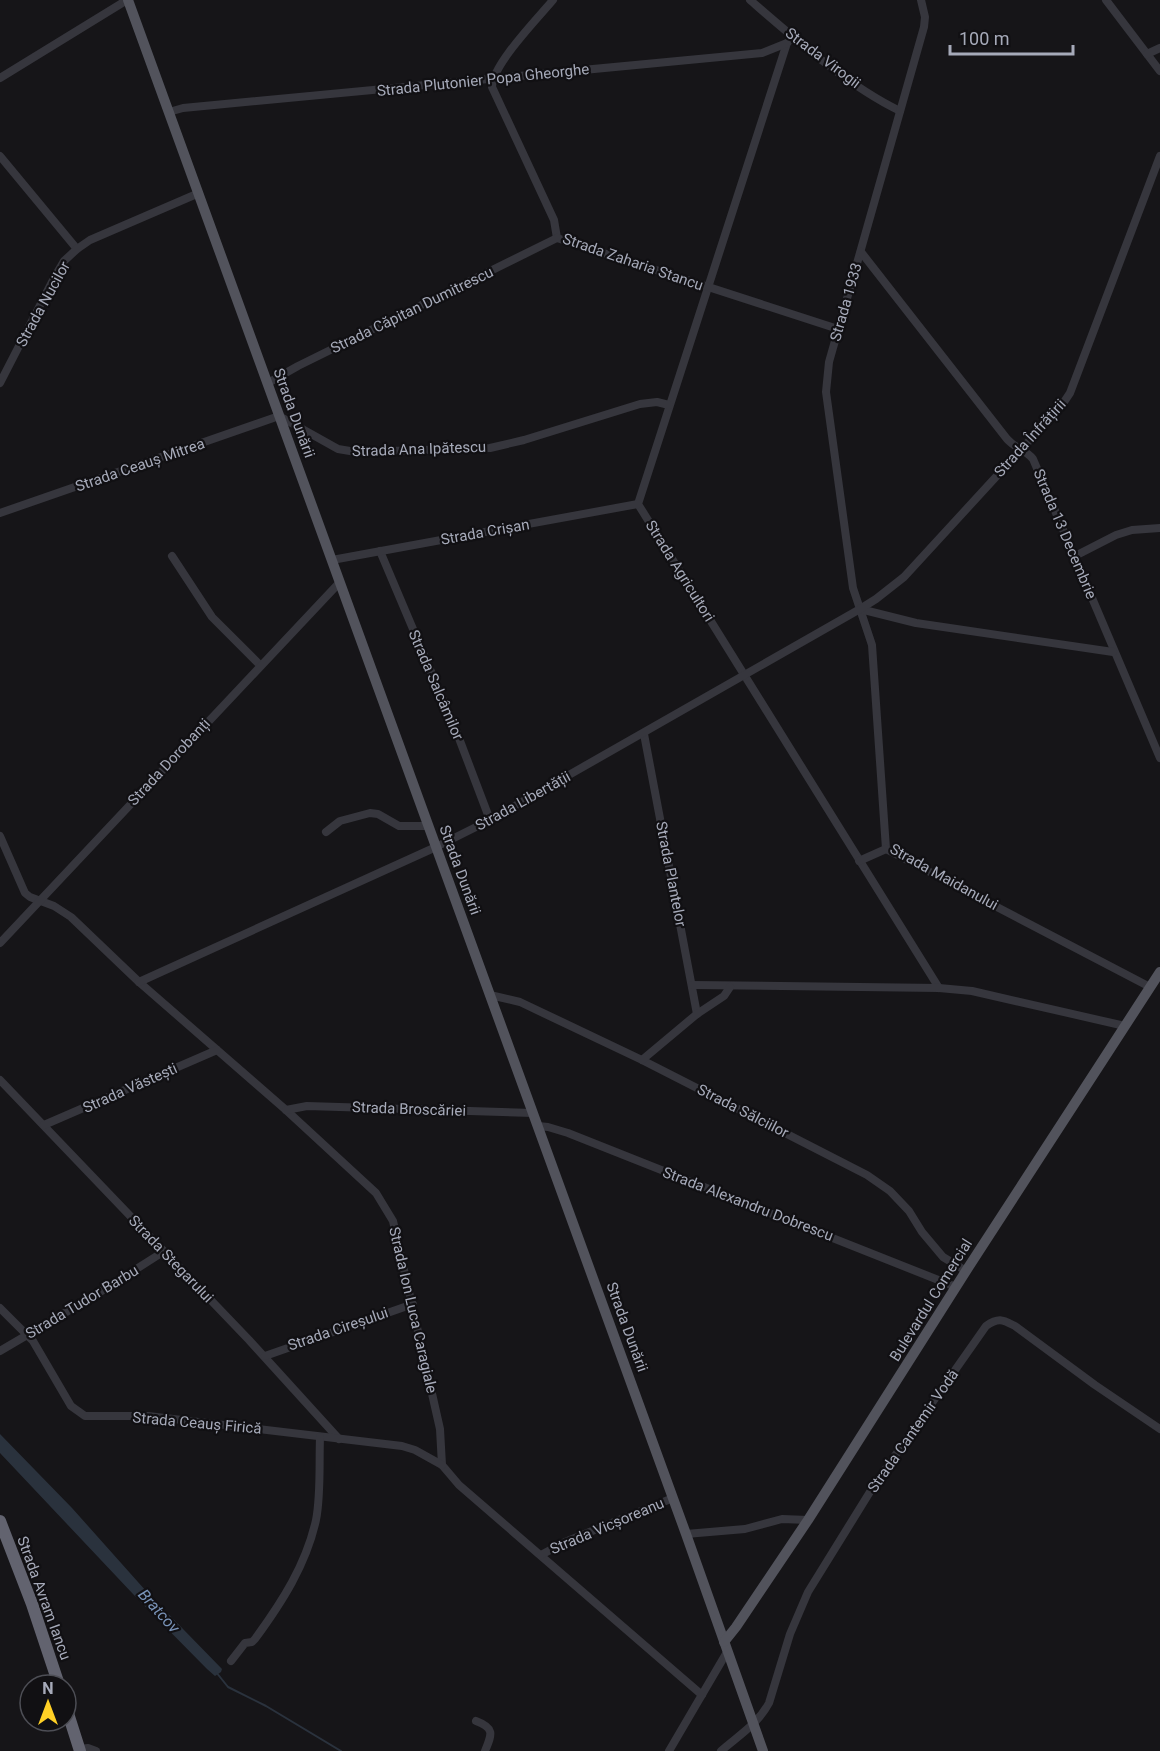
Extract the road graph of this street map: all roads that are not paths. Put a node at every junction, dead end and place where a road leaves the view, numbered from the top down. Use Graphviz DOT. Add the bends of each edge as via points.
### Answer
graph roads {
  1 [pos="128,0"];
  2 [pos="553,0"];
  3 [pos="750,0"];
  4 [pos="921,0"];
  5 [pos="1106,0"];
  6 [pos="790,40"];
  7 [pos="1160,48"];
  8 [pos="1147,54"];
  9 [pos="1160,71"];
  10 [pos="0,78"];
  11 [pos="492,80"];
  12 [pos="900,111"];
  13 [pos="169,112"];
  14 [pos="0,156"];
  15 [pos="1160,156"];
  16 [pos="199,193"];
  17 [pos="557,238"];
  18 [pos="77,249"];
  19 [pos="861,252"];
  20 [pos="708,288"];
  21 [pos="838,329"];
  22 [pos="0,383"];
  23 [pos="268,383"];
  24 [pos="669,405"];
  25 [pos="279,416"];
  26 [pos="1019,450"];
  27 [pos="638,504"];
  28 [pos="0,513"];
  29 [pos="1160,528"];
  30 [pos="380,551"];
  31 [pos="172,556"];
  32 [pos="1075,556"];
  33 [pos="332,560"];
  34 [pos="340,582"];
  35 [pos="860,609"];
  36 [pos="1113,652"];
  37 [pos="260,665"];
  38 [pos="745,676"];
  39 [pos="644,734"];
  40 [pos="1160,758"];
  41 [pos="490,820"];
  42 [pos="428,826"];
  43 [pos="326,832"];
  44 [pos="0,836"];
  45 [pos="436,847"];
  46 [pos="886,849"];
  47 [pos="860,861"];
  48 [pos="41,901"];
  49 [pos="0,943"];
  50 [pos="1160,972"];
  51 [pos="139,982"];
  52 [pos="692,985"];
  53 [pos="730,987"];
  54 [pos="1150,987"];
  55 [pos="939,988"];
  56 [pos="490,995"];
  57 [pos="697,1014"];
  58 [pos="1125,1026"];
  59 [pos="217,1050"];
  60 [pos="642,1060"];
  61 [pos="0,1080"];
  62 [pos="286,1110"];
  63 [pos="533,1113"];
  64 [pos="44,1125"];
  65 [pos="538,1126"];
  66 [pos="163,1252"];
  67 [pos="966,1271"];
  68 [pos="956,1287"];
  69 [pos="412,1304"];
  70 [pos="0,1308"];
  71 [pos="27,1335"];
  72 [pos="0,1351"];
  73 [pos="265,1356"];
  74 [pos="1160,1429"];
  75 [pos="320,1437"];
  76 [pos="339,1439"];
  77 [pos="442,1465"];
  78 [pos="673,1498"];
  79 [pos="808,1520"];
  80 [pos="0,1521"];
  81 [pos="686,1534"];
  82 [pos="541,1555"];
  83 [pos="725,1647"];
  84 [pos="231,1662"];
  85 [pos="55,1673"];
  86 [pos="702,1695"];
  87 [pos="476,1721"];
  88 [pos="753,1725"];
  89 [pos="74,1733"];
  90 [pos="80,1750"];
  91 [pos="96,1751"];
  92 [pos="485,1751"];
  93 [pos="669,1751"];
  94 [pos="721,1751"];
  95 [pos="763,1751"];
  1 -- 10 [label="street"];
  1 -- 13 [label="main road, Strada Dunării"];
  2 -- 11 [label="street"];
  3 -- 6 [label="street, Strada Virogii"];
  4 -- 12 [label="street, Strada 1933" via="924,27"];
  5 -- 8 [label="street"];
  6 -- 11 [label="street, Strada Plutonier Popa Gheorghe" via="762,53"];
  6 -- 12 [label="street, Strada Virogii"];
  6 -- 20 [label="street, Strada Agricultori"];
  7 -- 8 [label="street"];
  8 -- 9 [label="street"];
  11 -- 13 [label="street, Strada Plutonier Popa Gheorghe"];
  11 -- 17 [label="street, Strada Zaharia Stancu" via="494,93 554,220"];
  12 -- 19 [label="street, Strada 1933"];
  13 -- 16 [label="main road, Strada Dunării"];
  14 -- 18 [label="street"];
  15 -- 26 [label="street, Strada Înfrățirii" via="1070,393"];
  16 -- 18 [label="street, Strada Nucilor"];
  16 -- 23 [label="main road, Strada Dunării"];
  17 -- 20 [label="street, Strada Zaharia Stancu"];
  17 -- 23 [label="street, Strada Căpitan Dumitrescu"];
  18 -- 22 [label="street, Strada Nucilor" via="54,278"];
  19 -- 21 [label="street, Strada 1933"];
  19 -- 26 [label="street, Strada 13 Decembrie"];
  20 -- 21 [label="street, Strada Zaharia Stancu"];
  20 -- 24 [label="street, Strada Agricultori"];
  21 -- 35 [label="street, Strada 1933" via="826,392 853,588"];
  23 -- 25 [label="main road, Strada Dunării"];
  24 -- 25 [label="street, Strada Ana Ipătescu" via="648,402 490,447 356,452 338,449"];
  24 -- 27 [label="street, Strada Agricultori"];
  25 -- 28 [label="street, Strada Ceauș Mitrea"];
  25 -- 33 [label="main road, Strada Dunării"];
  26 -- 32 [label="street, Strada 13 Decembrie" via="1033,459"];
  26 -- 35 [label="street, Strada Înfrățirii" via="904,577"];
  27 -- 30 [label="street, Strada Crișan"];
  27 -- 38 [label="street, Strada Agricultori"];
  29 -- 32 [label="street" via="1131,530"];
  30 -- 33 [label="street, Strada Crișan"];
  30 -- 41 [label="street, Strada Salcâmilor"];
  31 -- 37 [label="street" via="213,617"];
  32 -- 36 [label="street, Strada 13 Decembrie"];
  33 -- 34 [label="main road, Strada Dunării"];
  34 -- 37 [label="street, Strada Dorobanți"];
  34 -- 42 [label="main road, Strada Dunării"];
  35 -- 36 [label="street" via="927,625"];
  35 -- 38 [label="street, Strada Libertății"];
  35 -- 46 [label="street, Strada Maidanului" via="872,645"];
  36 -- 40 [label="street, Strada 13 Decembrie"];
  37 -- 48 [label="street, Strada Dorobanți"];
  38 -- 39 [label="street, Strada Libertății"];
  38 -- 47 [label="street, Strada Agricultori"];
  39 -- 41 [label="street, Strada Libertății"];
  39 -- 52 [label="street, Strada Plantelor"];
  41 -- 45 [label="street, Strada Libertății"];
  42 -- 43 [label="street" via="399,826 370,813 340,820"];
  42 -- 45 [label="main road, Strada Dunării"];
  44 -- 48 [label="street, Strada Ion Luca Caragiale" via="25,893"];
  45 -- 51 [label="street, Strada Libertății"];
  45 -- 56 [label="main road, Strada Dunării"];
  46 -- 47 [label="street"];
  46 -- 54 [label="street, Strada Maidanului"];
  47 -- 55 [label="street, Strada Agricultori"];
  48 -- 49 [label="street, Strada Dorobanți"];
  48 -- 51 [label="street, Strada Ion Luca Caragiale" via="71,917"];
  50 -- 54 [label="main road, Bulevardul Comercial"];
  51 -- 59 [label="street, Strada Ion Luca Caragiale"];
  52 -- 53 [label="street"];
  52 -- 57 [label="street, Strada Plantelor"];
  53 -- 55 [label="street"];
  53 -- 57 [label="street" via="724,996"];
  54 -- 58 [label="main road, Bulevardul Comercial"];
  55 -- 58 [label="street" via="972,991"];
  56 -- 60 [label="street, Strada Sălciilor" via="520,1002"];
  56 -- 63 [label="main road, Strada Dunării"];
  57 -- 60 [label="street"];
  58 -- 67 [label="main road, Bulevardul Comercial"];
  59 -- 62 [label="street, Strada Ion Luca Caragiale"];
  59 -- 64 [label="street, Strada Văstești"];
  60 -- 67 [label="street, Strada Sălciilor" via="867,1175 909,1211 943,1257"];
  61 -- 64 [label="street, Strada Stegarului"];
  62 -- 63 [label="street, Strada Broscăriei" via="307,1106"];
  62 -- 69 [label="street, Strada Ion Luca Caragiale" via="386,1206"];
  63 -- 65 [label="main road, Strada Dunării"];
  64 -- 66 [label="street, Strada Stegarului"];
  65 -- 68 [label="street, Strada Alexandru Dobrescu" via="568,1133"];
  65 -- 78 [label="main road, Strada Dunării"];
  66 -- 71 [label="street, Strada Tudor Barbu"];
  66 -- 73 [label="street, Strada Stegarului"];
  67 -- 68 [label="main road, Bulevardul Comercial"];
  68 -- 79 [label="main road, Bulevardul Comercial"];
  69 -- 73 [label="street, Strada Cireșului"];
  69 -- 77 [label="street, Strada Ion Luca Caragiale" via="440,1429"];
  70 -- 71 [label="street, Strada Ceauș Firică"];
  71 -- 72 [label="street, Strada Tudor Barbu"];
  71 -- 75 [label="street, Strada Ceauș Firică" via="71,1406 85,1416 148,1416"];
  73 -- 76 [label="street, Strada Stegarului"];
  74 -- 88 [label="street, Strada Cantemir Vodă" via="1015,1326 994,1320 873,1487 808,1592 790,1634 769,1703"];
  75 -- 76 [label="street, Strada Ceauș Firică"];
  75 -- 84 [label="street" via="316,1518 307,1551 273,1614"];
  76 -- 77 [label="street, Strada Ceauș Firică" via="402,1446"];
  77 -- 82 [label="street" via="459,1485"];
  78 -- 81 [label="main road, Strada Dunării"];
  78 -- 82 [label="street, Strada Vicșoreanu"];
  79 -- 81 [label="street" via="782,1519 745,1529"];
  79 -- 83 [label="main road, Bulevardul Comercial"];
  80 -- 85 [label="highway, Strada Avram Iancu"];
  81 -- 83 [label="main road, Strada Dunării"];
  82 -- 86 [label="street"];
  83 -- 86 [label="street"];
  83 -- 88 [label="main road, Strada Dunării"];
  86 -- 93 [label="street"];
  87 -- 92 [label="street" via="490,1730"];
  88 -- 94 [label="street"];
  88 -- 95 [label="main road, Strada Dunării"];
  89 -- 90 [label="highway"];
  90 -- 91 [label="street"];
}
